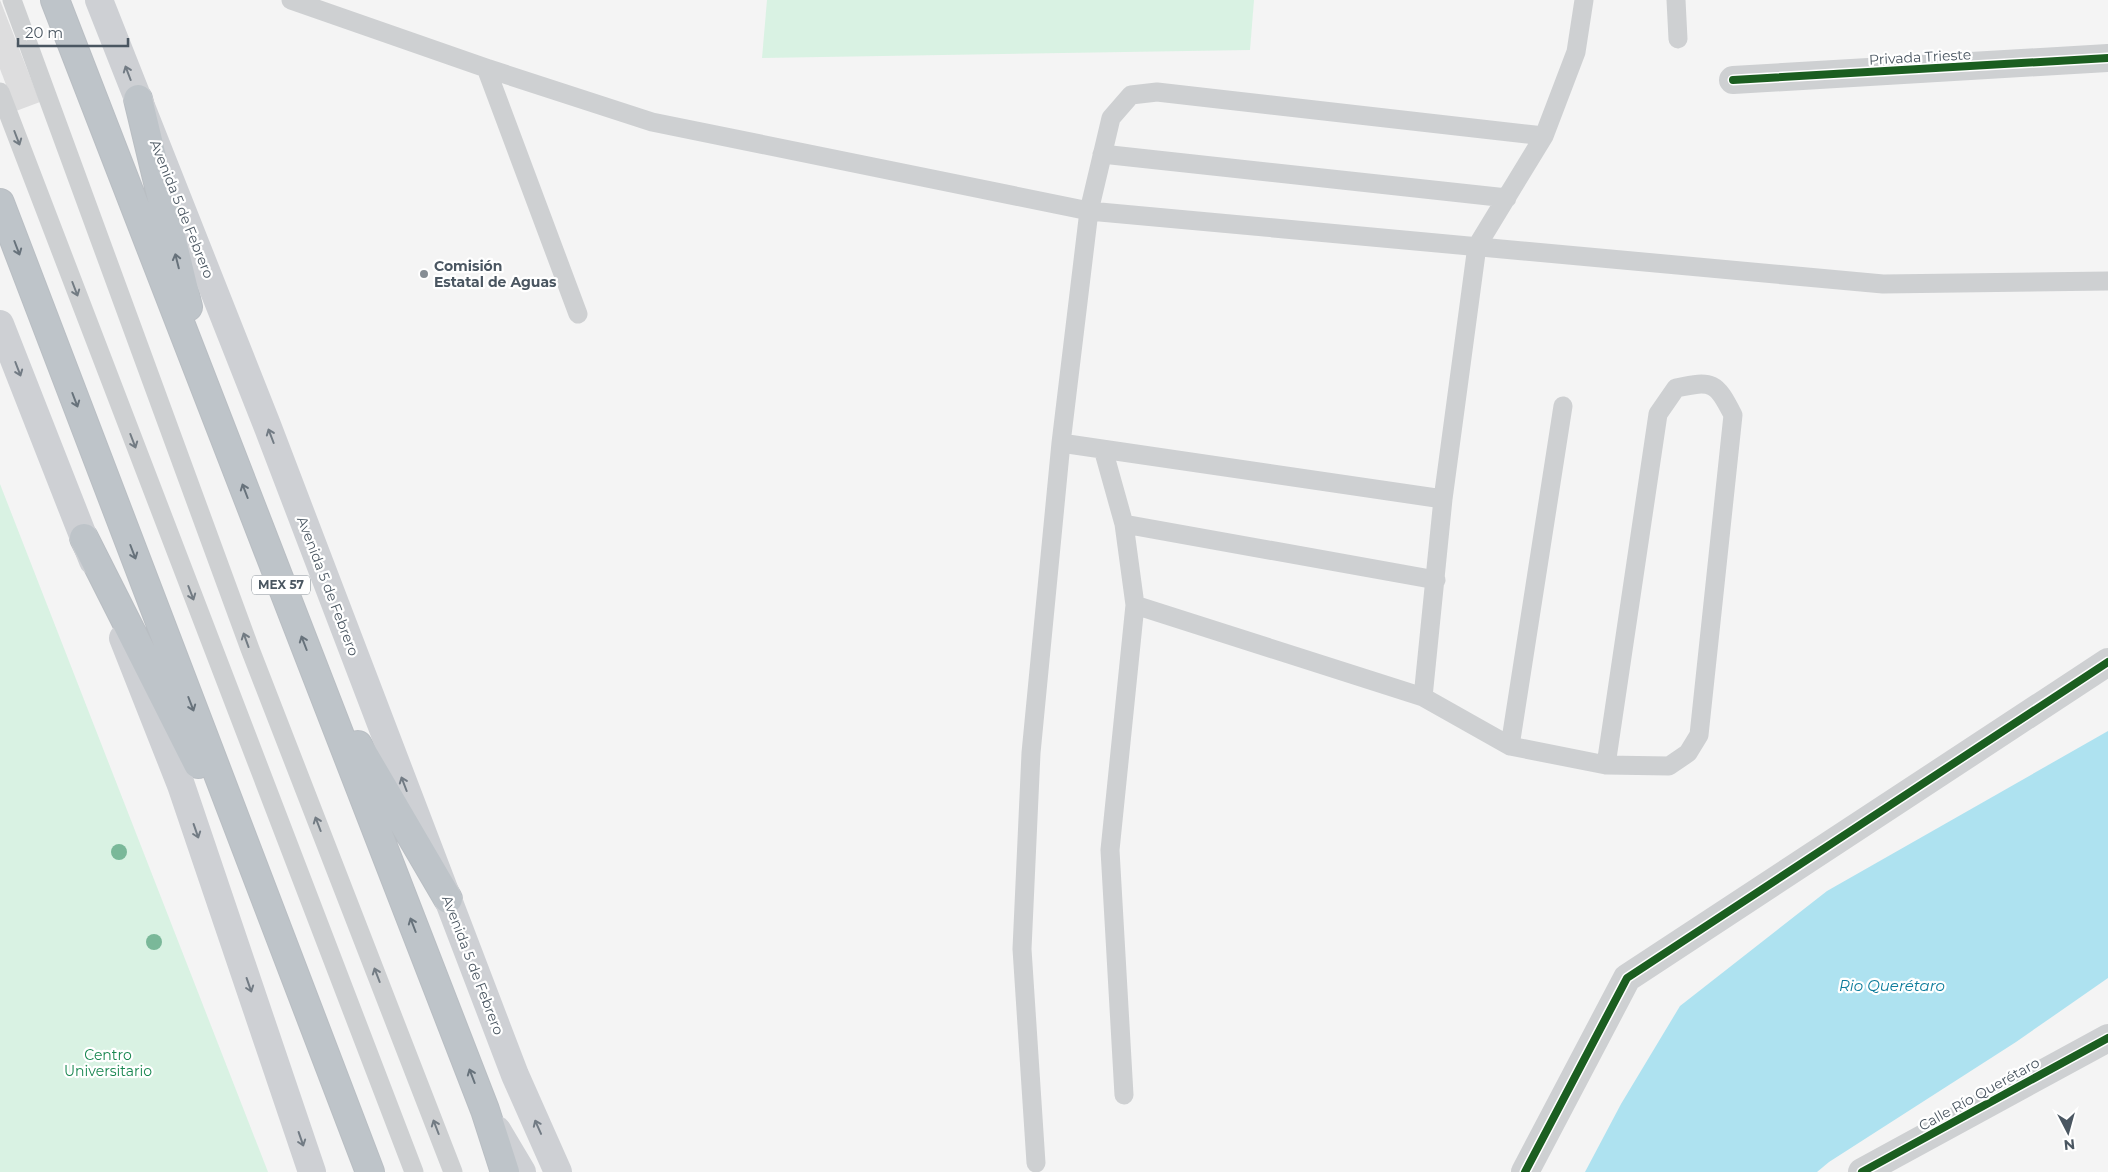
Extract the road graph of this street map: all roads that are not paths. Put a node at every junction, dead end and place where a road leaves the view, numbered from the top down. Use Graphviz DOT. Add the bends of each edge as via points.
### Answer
graph roads {
  1 [pos="12,0"];
  2 [pos="55,0"];
  3 [pos="99,0"];
  4 [pos="291,0"];
  5 [pos="1584,0"];
  6 [pos="1676,0"];
  7 [pos="1678,39"];
  8 [pos="2108,58"];
  9 [pos="486,68"];
  10 [pos="1733,80"];
  11 [pos="0,92"];
  12 [pos="138,99"];
  13 [pos="1544,136"];
  14 [pos="1102,154"];
  15 [pos="1507,198"];
  16 [pos="0,203"];
  17 [pos="1089,211"];
  18 [pos="1477,246"];
  19 [pos="2108,281"];
  20 [pos="578,314"];
  21 [pos="0,324"];
  22 [pos="1563,406"];
  23 [pos="213,410"];
  24 [pos="1061,443"];
  25 [pos="1104,449"];
  26 [pos="1443,499"];
  27 [pos="1124,524"];
  28 [pos="84,538"];
  29 [pos="1436,580"];
  30 [pos="1135,604"];
  31 [pos="2108,662"];
  32 [pos="314,670"];
  33 [pos="1423,697"];
  34 [pos="1510,746"];
  35 [pos="1606,765"];
  36 [pos="266,898"];
  37 [pos="448,899"];
  38 [pos="2108,1038"];
  39 [pos="1124,1096"];
  40 [pos="485,1110"];
  41 [pos="1036,1163"];
  42 [pos="312,1172"];
  43 [pos="370,1172"];
  44 [pos="414,1172"];
  45 [pos="453,1172"];
  46 [pos="505,1172"];
  47 [pos="522,1172"];
  48 [pos="558,1172"];
  49 [pos="1525,1172"];
  50 [pos="1862,1172"];
  45 -- 1 [label="lane, one-way" via="246,640"];
  2 -- 23 [label="highway, MEX 57"];
  12 -- 3 [label="main road, Avenida 5 de Febrero, one-way"];
  4 -- 9 [label="lane"];
  5 -- 13 [label="lane" via="1576,52"];
  6 -- 7 [label="lane"];
  8 -- 10 [label="street, Privada Trieste"];
  9 -- 17 [label="lane" via="652,122"];
  9 -- 20 [label="lane"];
  11 -- 44 [label="lane, one-way"];
  23 -- 12 [label="highway, one-way"];
  37 -- 12 [label="main road, Avenida 5 de Febrero, one-way" via="271,435"];
  13 -- 14 [label="lane" via="1157,92 1131,96 1111,118"];
  13 -- 15 [label="lane"];
  14 -- 15 [label="lane"];
  14 -- 17 [label="lane"];
  15 -- 18 [label="lane"];
  16 -- 36 [label="highway, one-way"];
  17 -- 18 [label="lane"];
  17 -- 24 [label="lane"];
  18 -- 19 [label="lane" via="1883,284"];
  18 -- 26 [label="lane"];
  21 -- 28 [label="main road, one-way"];
  22 -- 34 [label="lane"];
  32 -- 23 [label="highway, MEX 57, one-way"];
  24 -- 25 [label="lane"];
  24 -- 41 [label="lane" via="1031,753 1022,949"];
  25 -- 26 [label="lane"];
  25 -- 27 [label="lane"];
  26 -- 29 [label="lane"];
  27 -- 29 [label="lane"];
  27 -- 30 [label="lane"];
  28 -- 36 [label="highway"];
  28 -- 42 [label="main road, one-way" via="181,785"];
  29 -- 33 [label="lane"];
  30 -- 33 [label="lane"];
  30 -- 39 [label="lane" via="1110,850"];
  31 -- 49 [label="street" via="1627,978"];
  32 -- 37 [label="highway"];
  40 -- 32 [label="highway, MEX 57, one-way"];
  33 -- 34 [label="lane"];
  34 -- 35 [label="lane"];
  35 -- 35 [label="lane" via="1658,414 1676,388 1702,382 1720,391 1733,415 1699,735 1688,753 1669,766"];
  36 -- 43 [label="highway"];
  48 -- 37 [label="main road, Avenida 5 de Febrero, one-way" via="515,1075"];
  38 -- 50 [label="street, Calle Río Querétaro"];
  40 -- 46 [label="highway, MEX 57"];
  40 -- 47 [label="main road"];
}
